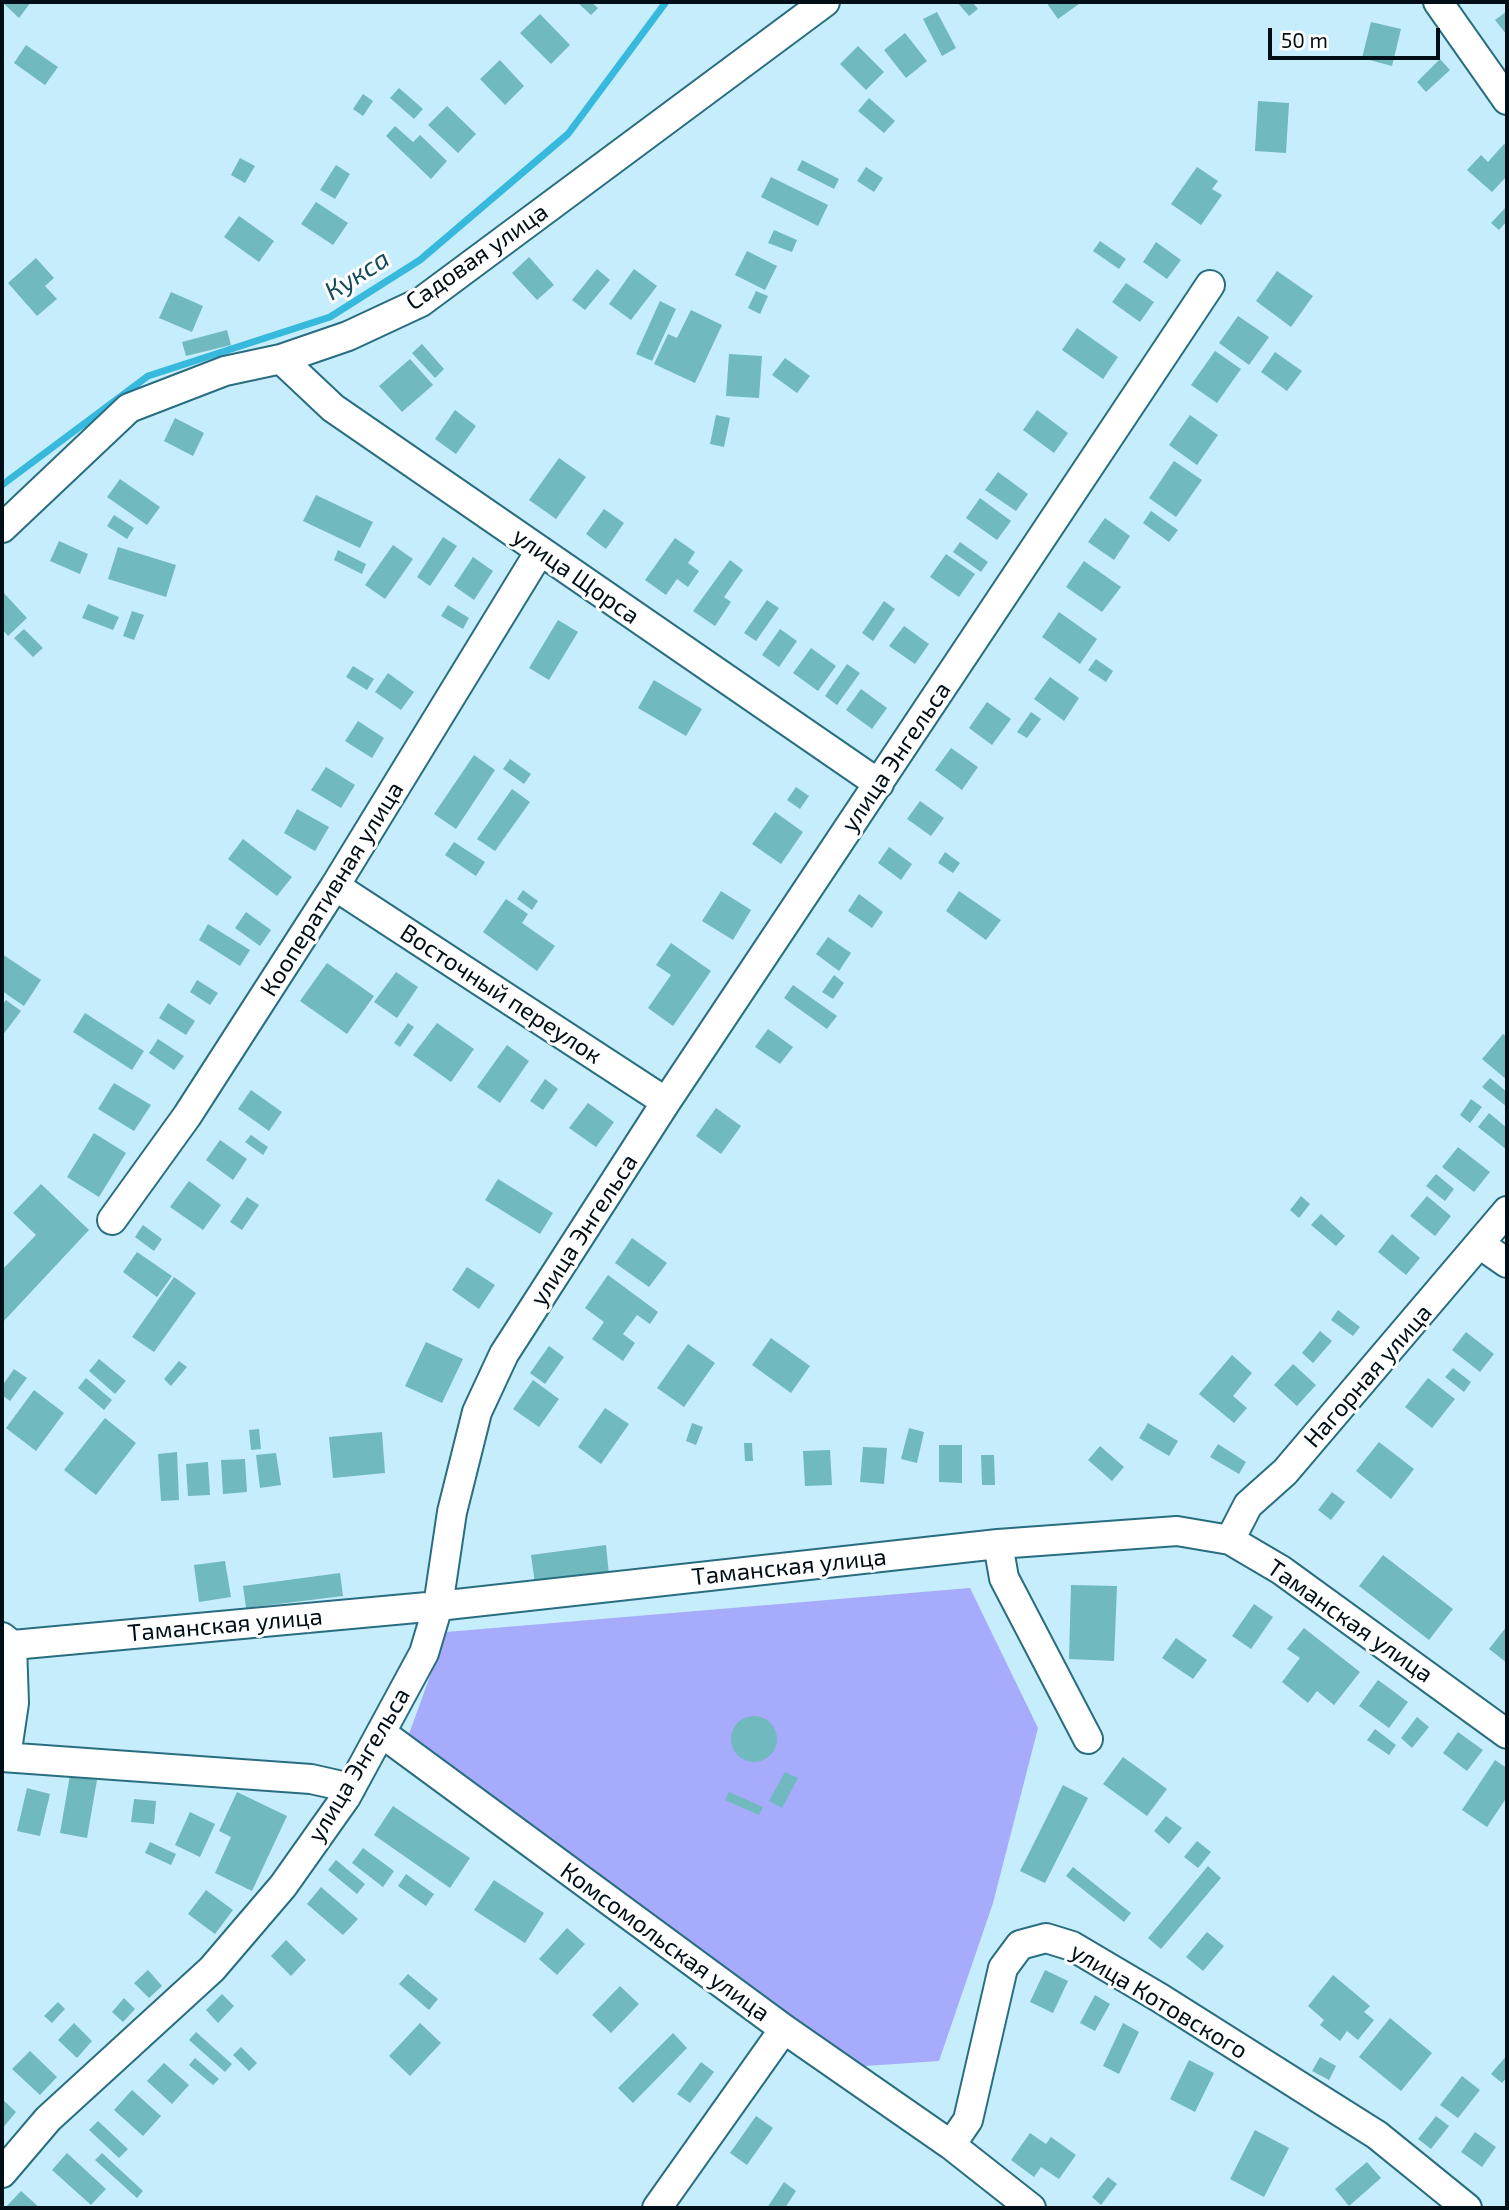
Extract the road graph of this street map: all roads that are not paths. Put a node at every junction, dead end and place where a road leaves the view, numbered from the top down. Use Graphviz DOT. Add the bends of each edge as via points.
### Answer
graph roads {
  1 [pos="825,2"];
  2 [pos="1437,2"];
  3 [pos="1507,100"];
  4 [pos="1210,285"];
  5 [pos="281,359"];
  6 [pos="2,528"];
  7 [pos="540,551"];
  8 [pos="879,784"];
  9 [pos="335,886"];
  10 [pos="666,1102"];
  11 [pos="1507,1211"];
  12 [pos="112,1220"];
  13 [pos="1481,1245"];
  14 [pos="1507,1263"];
  15 [pos="1230,1540"];
  16 [pos="998,1544"];
  17 [pos="438,1605"];
  18 [pos="5,1643"];
  19 [pos="383,1734"];
  20 [pos="1507,1734"];
  21 [pos="1088,1739"];
  22 [pos="4,1757"];
  23 [pos="351,1788"];
  24 [pos="784,2029"];
  25 [pos="951,2145"];
  26 [pos="2,2173"];
  27 [pos="997,2197"];
  28 [pos="657,2208"];
  29 [pos="1031,2208"];
  30 [pos="1467,2208"];
  1 -- 5 [label="street, Садовая улица" via="421,302 348,336"];
  2 -- 3 [label="street"];
  4 -- 8 [label="street, улица Энгельса"];
  5 -- 6 [label="street, Садовая улица" via="225,371 129,408"];
  5 -- 7 [label="street, улица Щорса" via="333,408"];
  7 -- 8 [label="street, улица Щорса"];
  7 -- 9 [label="street, Кооперативная улица"];
  8 -- 10 [label="street, улица Энгельса"];
  9 -- 10 [label="street, Восточный переулок"];
  9 -- 12 [label="street, Кооперативная улица" via="187,1116"];
  10 -- 17 [label="street, улица Энгельса" via="504,1354 477,1412 452,1512"];
  11 -- 13 [label="street, Нагорная улица"];
  13 -- 14 [label="street"];
  13 -- 15 [label="street, Нагорная улица" via="1285,1472 1248,1505"];
  15 -- 16 [label="street, Таманская улица" via="1177,1531"];
  15 -- 20 [label="street, Таманская улица" via="1281,1570"];
  16 -- 17 [label="street, Таманская улица"];
  16 -- 21 [label="street" via="1004,1578"];
  17 -- 18 [label="street, Таманская улица"];
  17 -- 19 [label="street, улица Энгельса" via="424,1653"];
  18 -- 22 [label="street" via="14,1703"];
  19 -- 23 [label="street, улица Энгельса"];
  19 -- 24 [label="street, Комсомольская улица"];
  22 -- 23 [label="street" via="311,1779"];
  23 -- 26 [label="street, улица Энгельса" via="283,1886 212,1969 48,2119"];
  24 -- 25 [label="street, Комсомольская улица"];
  24 -- 28 [label="street"];
  25 -- 27 [label="street, Комсомольская улица"];
  25 -- 30 [label="street, улица Котовского" via="968,2120 1003,1968 1020,1945 1046,1938 1072,1946 1160,1998 1377,2135"];
  27 -- 29 [label="street, Комсомольская улица"];
}
